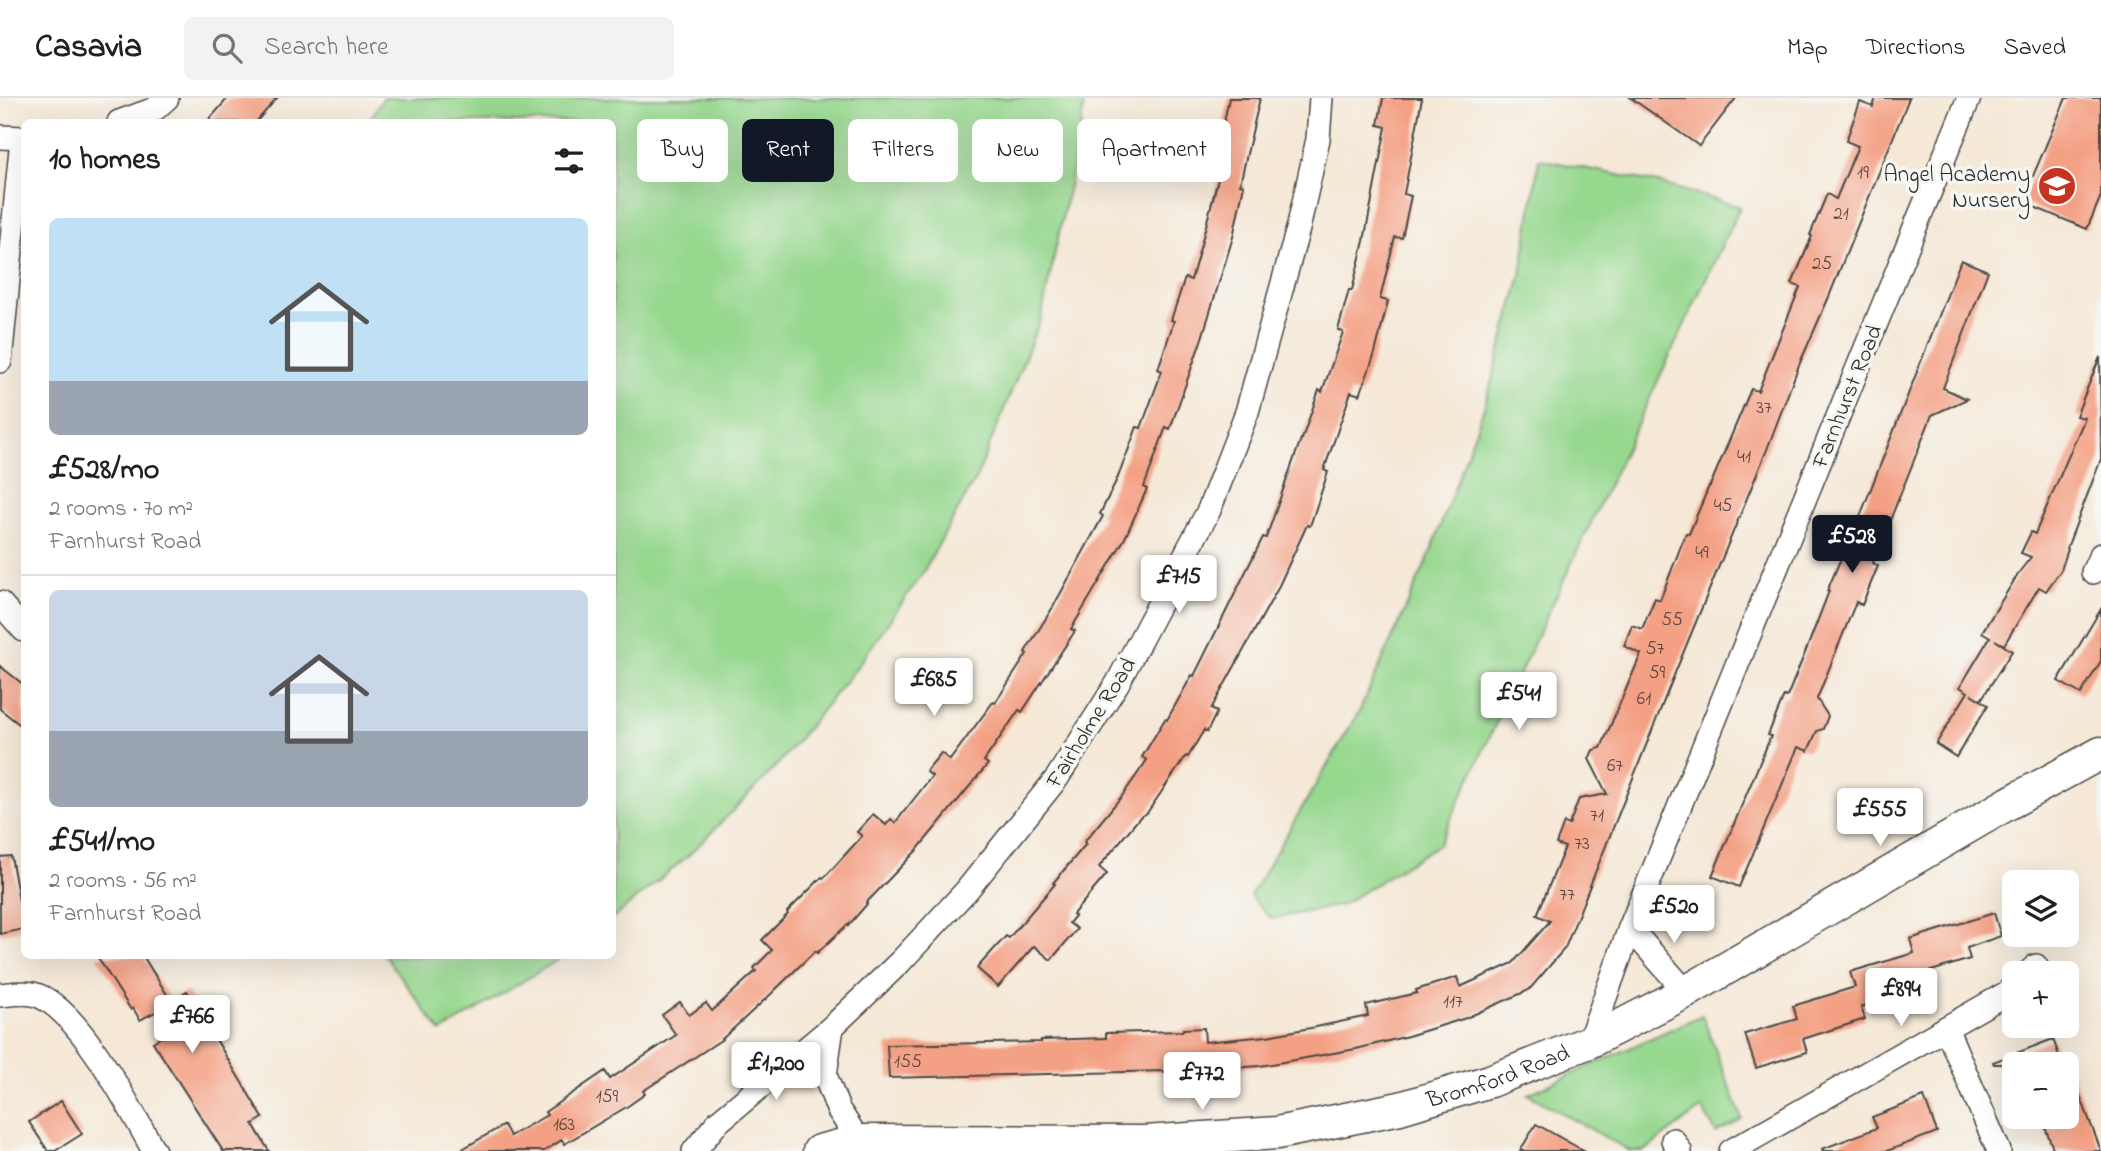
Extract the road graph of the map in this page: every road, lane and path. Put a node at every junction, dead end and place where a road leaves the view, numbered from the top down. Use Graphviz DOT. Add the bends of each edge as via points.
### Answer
graph roads {
  1 [pos="167,98"];
  2 [pos="1321,98"];
  3 [pos="1969,98"];
  4 [pos="128,119"];
  5 [pos="15,138"];
  6 [pos="0,361"];
  7 [pos="0,603"];
  8 [pos="21,627"];
  9 [pos="2101,753"];
  10 [pos="1630,928"];
  11 [pos="1686,992"];
  12 [pos="0,995"];
  13 [pos="2002,996"];
  14 [pos="832,1027"];
  15 [pos="1946,1028"];
  16 [pos="1589,1042"];
  17 [pos="859,1141"];
  18 [pos="1145,1146"];
  19 [pos="154,1151"];
  20 [pos="694,1151"];
  21 [pos="819,1151"];
  22 [pos="1731,1151"];
  23 [pos="1999,1151"];
  1 -- 4 [label="street" via="155,109"];
  2 -- 14 [label="street, Fairholme Road" via="1318,139 1298,229 1247,412 1209,510 1162,601 1117,684 1057,778 967,890"];
  3 -- 10 [label="street, Farnhurst Road"];
  5 -- 6 [label="street"];
  7 -- 8 [label="street"];
  9 -- 11 [label="street, Bromford Road"];
  10 -- 11 [label="street"];
  10 -- 16 [label="street, Farnhurst Road"];
  11 -- 16 [label="street, Bromford Road"];
  12 -- 19 [label="street" via="33,994 55,1005 117,1087"];
  13 -- 15 [label="street"];
  14 -- 17 [label="street" via="825,1074 838,1110"];
  14 -- 20 [label="street, Fairholme Road" via="718,1122"];
  15 -- 22 [label="street"];
  15 -- 23 [label="street"];
  16 -- 18 [label="street, Bromford Road" via="1490,1081 1400,1108 1277,1133"];
  17 -- 18 [label="street, Bromford Road"];
  17 -- 21 [label="street, Bromford Road"];
}
